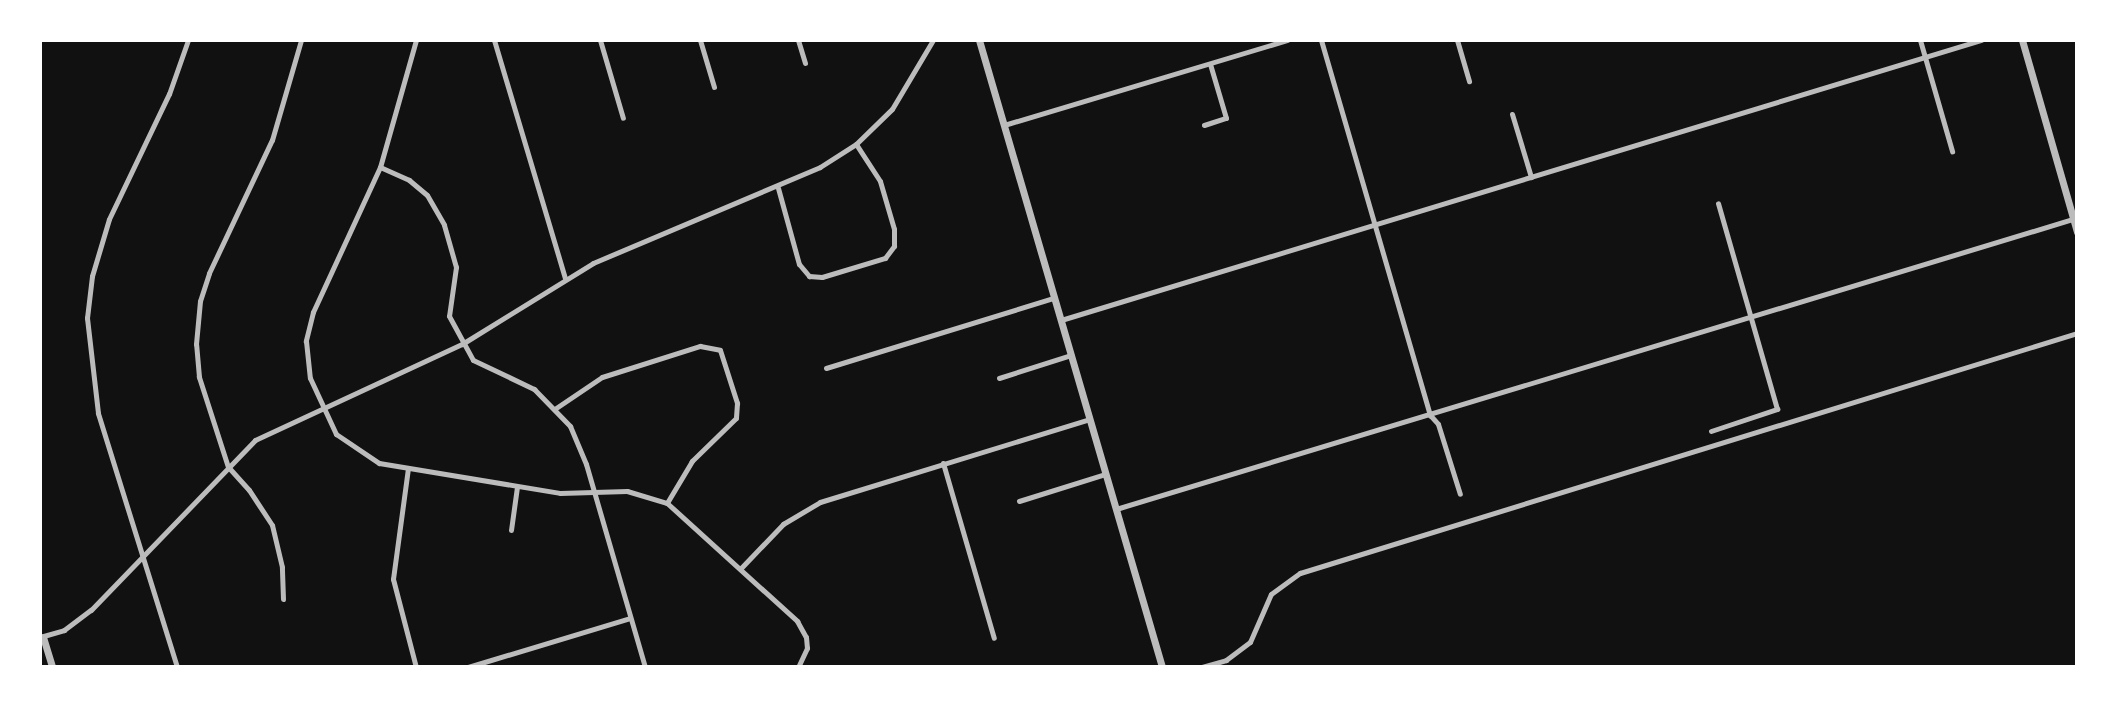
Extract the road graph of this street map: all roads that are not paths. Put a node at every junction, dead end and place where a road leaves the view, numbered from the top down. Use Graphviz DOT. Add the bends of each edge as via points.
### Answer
graph roads {
  1 [pos="188,40"];
  2 [pos="302,40"];
  3 [pos="416,40"];
  4 [pos="494,40"];
  5 [pos="600,40"];
  6 [pos="700,40"];
  7 [pos="798,40"];
  8 [pos="933,40"];
  9 [pos="979,40"];
  10 [pos="1288,40"];
  11 [pos="1321,40"];
  12 [pos="1457,40"];
  13 [pos="1920,40"];
  14 [pos="1981,40"];
  15 [pos="2022,40"];
  16 [pos="1925,57"];
  17 [pos="805,63"];
  18 [pos="1210,64"];
  19 [pos="1469,81"];
  20 [pos="714,87"];
  21 [pos="1513,114"];
  22 [pos="623,118"];
  23 [pos="1004,125"];
  24 [pos="1205,125"];
  25 [pos="856,144"];
  26 [pos="1952,151"];
  27 [pos="380,167"];
  28 [pos="1531,177"];
  29 [pos="778,188"];
  30 [pos="1718,203"];
  31 [pos="2073,219"];
  32 [pos="1375,226"];
  33 [pos="2077,232"];
  34 [pos="565,278"];
  35 [pos="1054,298"];
  36 [pos="1751,317"];
  37 [pos="1060,320"];
  38 [pos="2077,333"];
  39 [pos="462,344"];
  40 [pos="1071,355"];
  41 [pos="826,368"];
  42 [pos="999,378"];
  43 [pos="322,407"];
  44 [pos="556,408"];
  45 [pos="1430,415"];
  46 [pos="1089,419"];
  47 [pos="1711,431"];
  48 [pos="943,463"];
  49 [pos="228,467"];
  50 [pos="408,468"];
  51 [pos="1105,474"];
  52 [pos="517,487"];
  53 [pos="594,492"];
  54 [pos="1460,494"];
  55 [pos="1019,500"];
  56 [pos="667,503"];
  57 [pos="1116,509"];
  58 [pos="511,530"];
  59 [pos="143,554"];
  60 [pos="741,568"];
  61 [pos="284,599"];
  62 [pos="630,618"];
  63 [pos="41,634"];
  64 [pos="994,638"];
  65 [pos="52,667"];
  66 [pos="177,667"];
  67 [pos="416,667"];
  68 [pos="468,667"];
  69 [pos="645,667"];
  70 [pos="798,667"];
  71 [pos="1162,667"];
  72 [pos="1202,667"];
  1 -- 59 [label="street" via="169,94 109,219 92,276 87,318 93,394"];
  2 -- 49 [label="street" via="272,140 200,301 199,377"];
  3 -- 27 [label="street"];
  4 -- 34 [label="street"];
  5 -- 22 [label="street"];
  6 -- 20 [label="street"];
  7 -- 17 [label="street"];
  8 -- 25 [label="street" via="892,109"];
  9 -- 23 [label="street"];
  10 -- 18 [label="street"];
  11 -- 32 [label="street"];
  12 -- 19 [label="street"];
  13 -- 16 [label="street"];
  14 -- 16 [label="street"];
  15 -- 31 [label="street"];
  16 -- 26 [label="street"];
  16 -- 28 [label="street"];
  18 -- 23 [label="street"];
  18 -- 24 [label="street" via="1226,118"];
  21 -- 28 [label="street"];
  23 -- 35 [label="street"];
  25 -- 29 [label="street"];
  25 -- 29 [label="street" via="880,181 894,229 894,246 885,258 821,277 809,276 799,264"];
  27 -- 39 [label="street" via="409,180 427,195 444,225 456,267 449,316"];
  27 -- 43 [label="street" via="313,312 306,360"];
  28 -- 32 [label="street"];
  29 -- 34 [label="street"];
  30 -- 36 [label="street"];
  31 -- 33 [label="street"];
  31 -- 36 [label="street"];
  32 -- 37 [label="street"];
  32 -- 45 [label="street"];
  34 -- 39 [label="street"];
  35 -- 37 [label="street"];
  35 -- 41 [label="street"];
  36 -- 45 [label="street"];
  36 -- 47 [label="street" via="1777,409"];
  37 -- 40 [label="street"];
  38 -- 72 [label="street" via="1300,573 1270,594 1250,642 1226,660"];
  39 -- 43 [label="street"];
  39 -- 44 [label="street" via="477,365 516,379"];
  40 -- 42 [label="street"];
  40 -- 46 [label="street"];
  43 -- 49 [label="street" via="264,434"];
  43 -- 50 [label="street" via="336,434 350,448 379,463"];
  44 -- 53 [label="street" via="580,447"];
  44 -- 56 [label="street" via="602,377 700,346 720,350 737,403 736,418 692,461"];
  45 -- 54 [label="street" via="1438,424"];
  45 -- 57 [label="street"];
  46 -- 48 [label="street"];
  46 -- 51 [label="street"];
  48 -- 60 [label="street" via="810,507 783,524"];
  48 -- 64 [label="street"];
  49 -- 59 [label="street"];
  49 -- 61 [label="street" via="250,490 272,526"];
  50 -- 52 [label="street"];
  50 -- 67 [label="street" via="393,579"];
  51 -- 55 [label="street"];
  51 -- 57 [label="street"];
  52 -- 53 [label="street"];
  52 -- 58 [label="street"];
  53 -- 56 [label="street" via="627,491"];
  53 -- 62 [label="street"];
  56 -- 60 [label="street"];
  57 -- 71 [label="street"];
  59 -- 63 [label="street" via="91,610 64,630"];
  59 -- 66 [label="street"];
  60 -- 70 [label="street" via="797,621 806,636"];
  62 -- 68 [label="street"];
  62 -- 69 [label="street"];
  63 -- 65 [label="street"];
}
